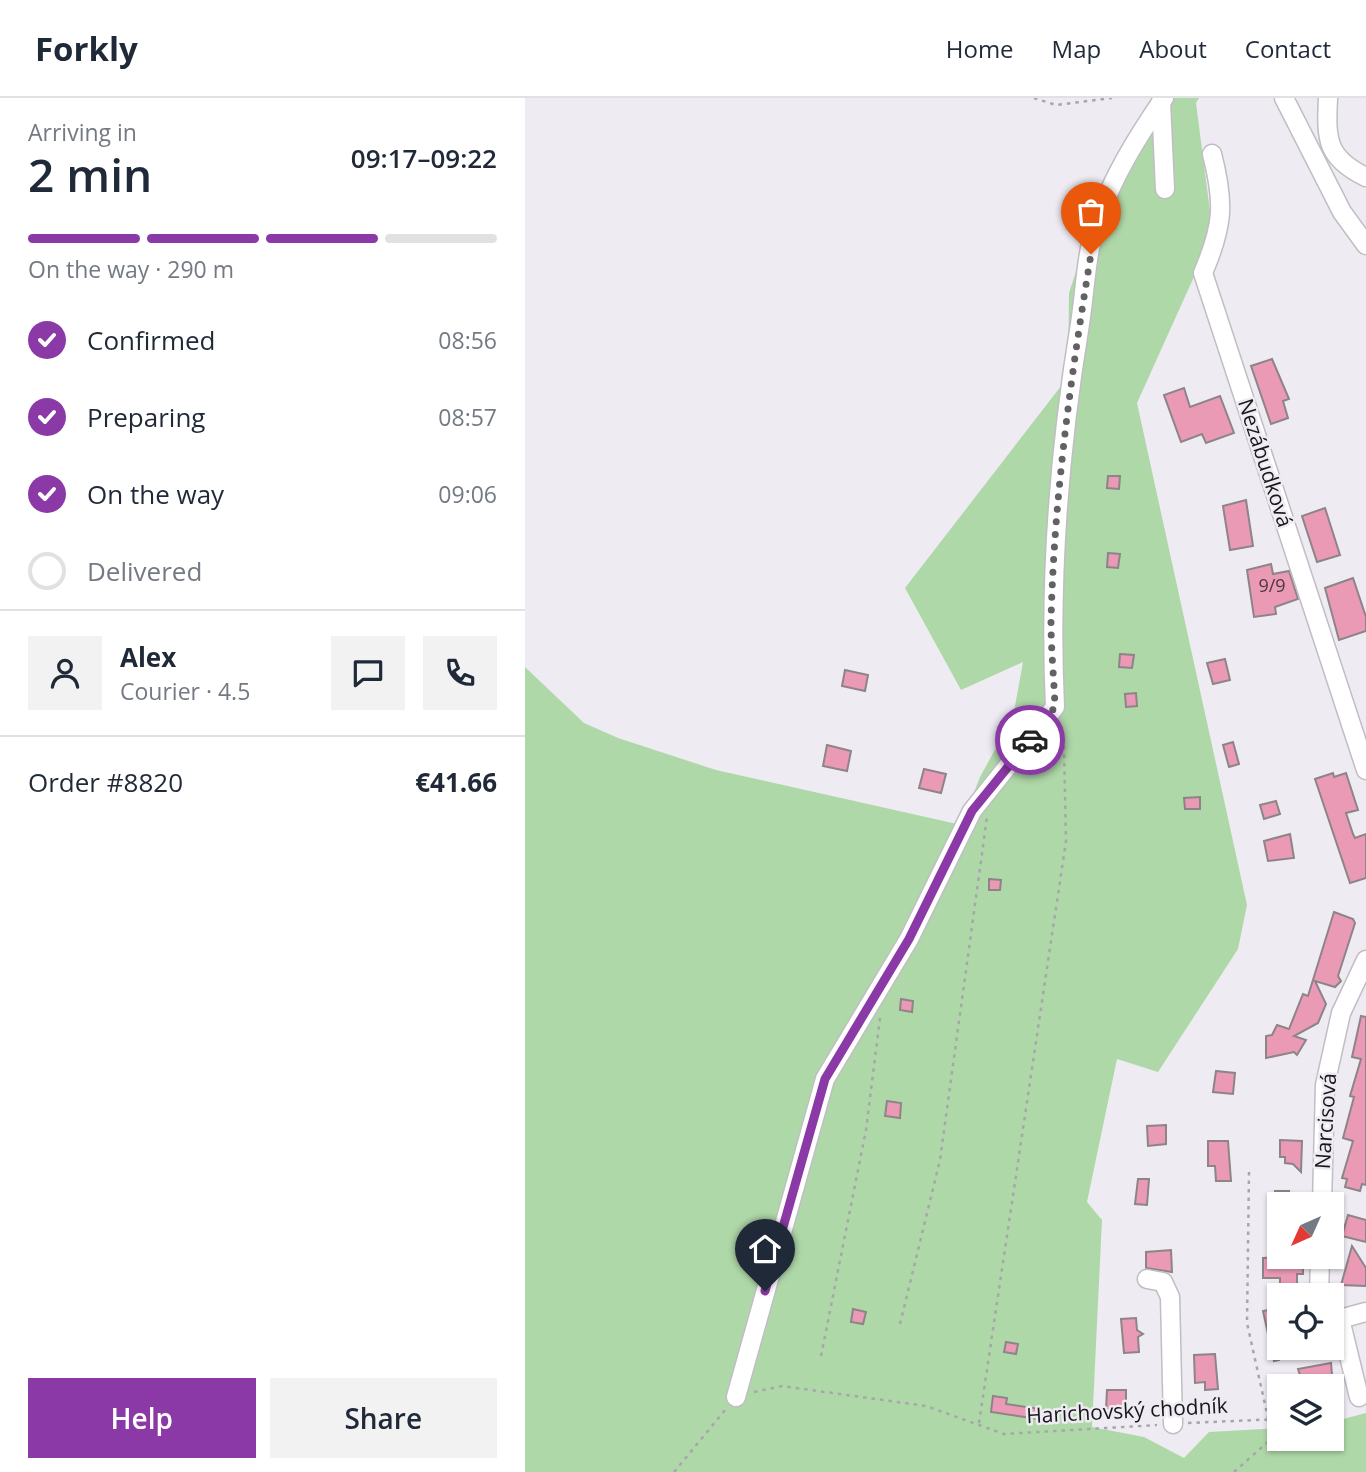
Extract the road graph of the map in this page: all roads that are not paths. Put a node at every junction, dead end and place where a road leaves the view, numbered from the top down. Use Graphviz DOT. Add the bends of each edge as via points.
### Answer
graph roads {
  1 [pos="1284,98"];
  2 [pos="1328,98"];
  3 [pos="1162,100"];
  4 [pos="1212,154"];
  5 [pos="1366,177"];
  6 [pos="1165,189"];
  7 [pos="1366,246"];
  8 [pos="1366,770"];
  9 [pos="1366,960"];
  10 [pos="1322,1192"];
  11 [pos="1147,1279"];
  12 [pos="1366,1312"];
  13 [pos="1344,1315"];
  14 [pos="1344,1344"];
  15 [pos="736,1397"];
  16 [pos="1359,1397"];
  17 [pos="1173,1424"];
  1 -- 7 [label="street" via="1342,212"];
  2 -- 5 [label="street" via="1326,130 1333,152 1342,164"];
  3 -- 6 [label="street"];
  3 -- 15 [label="street" via="1121,163 1095,227 1074,362 1056,533 1051,623 1055,707 972,811 909,939 825,1079"];
  4 -- 8 [label="street, Nezábudková" via="1222,215 1203,273"];
  9 -- 10 [label="street, Narcisová" via="1341,1013 1325,1085"];
  11 -- 17 [label="street" via="1163,1282 1170,1297"];
  12 -- 13 [label="street"];
  14 -- 16 [label="street"];
}
